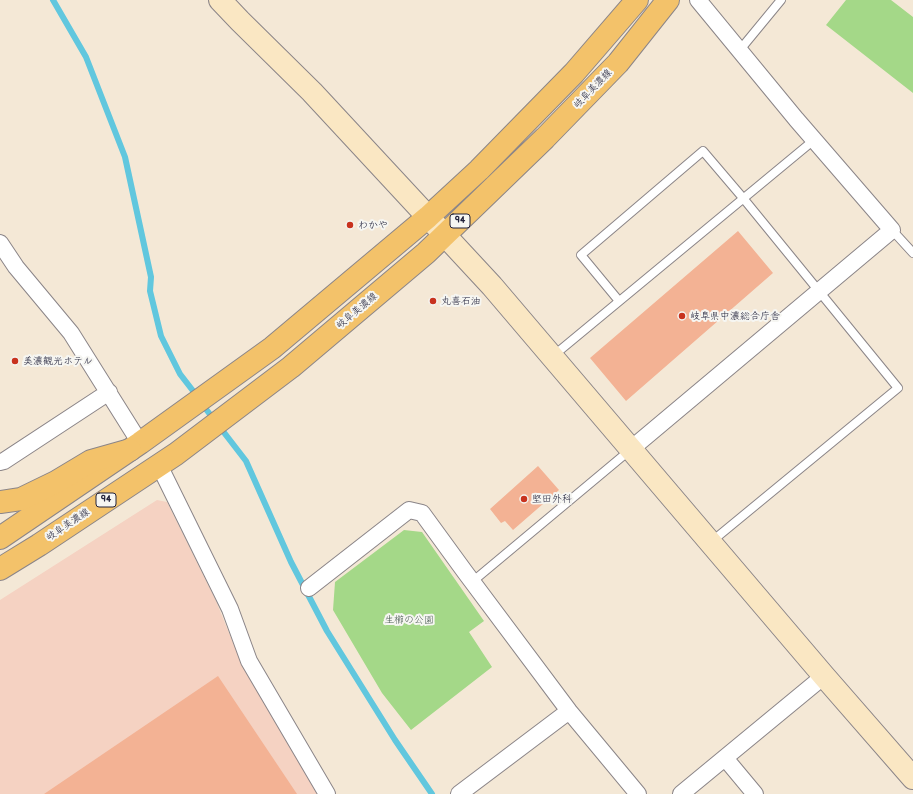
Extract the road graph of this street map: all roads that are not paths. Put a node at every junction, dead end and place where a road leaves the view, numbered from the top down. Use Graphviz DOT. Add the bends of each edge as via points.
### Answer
graph roads {
  1 [pos="220,0"];
  2 [pos="637,0"];
  3 [pos="668,0"];
  4 [pos="698,0"];
  5 [pos="780,0"];
  6 [pos="739,51"];
  7 [pos="814,140"];
  8 [pos="743,198"];
  9 [pos="428,217"];
  10 [pos="892,230"];
  11 [pos="445,235"];
  12 [pos="0,243"];
  13 [pos="913,253"];
  14 [pos="819,292"];
  15 [pos="619,301"];
  16 [pos="552,357"];
  17 [pos="109,392"];
  18 [pos="135,447"];
  19 [pos="631,449"];
  20 [pos="0,462"];
  21 [pos="159,465"];
  22 [pos="0,502"];
  23 [pos="0,538"];
  24 [pos="710,542"];
  25 [pos="0,569"];
  26 [pos="472,582"];
  27 [pos="310,588"];
  28 [pos="824,676"];
  29 [pos="568,711"];
  30 [pos="725,758"];
  31 [pos="913,778"];
  32 [pos="327,794"];
  33 [pos="459,794"];
  34 [pos="638,794"];
  35 [pos="681,794"];
  36 [pos="755,794"];
  1 -- 9 [label="street" via="312,92"];
  2 -- 9 [label="main road, 94" via="574,73 479,170"];
  3 -- 11 [label="main road, 岐阜美濃線 / 94" via="618,63"];
  4 -- 6 [label="street"];
  5 -- 6 [label="lane"];
  6 -- 7 [label="street"];
  7 -- 8 [label="lane"];
  7 -- 10 [label="street"];
  8 -- 14 [label="lane"];
  8 -- 15 [label="lane"];
  8 -- 15 [label="lane" via="704,151 581,255"];
  9 -- 11 [label="street"];
  9 -- 18 [label="main road, 94" via="272,348"];
  10 -- 13 [label="lane"];
  10 -- 14 [label="street"];
  11 -- 16 [label="street"];
  11 -- 21 [label="main road, 岐阜美濃線 / 94" via="426,254 291,367"];
  12 -- 17 [label="street" via="16,267 71,333"];
  14 -- 19 [label="street"];
  14 -- 24 [label="lane" via="898,388"];
  15 -- 16 [label="lane"];
  16 -- 19 [label="street"];
  17 -- 18 [label="street"];
  17 -- 20 [label="street"];
  18 -- 22 [label="main road" via="91,461 21,499"];
  18 -- 23 [label="main road, 94"];
  19 -- 24 [label="street"];
  19 -- 26 [label="lane"];
  21 -- 25 [label="main road, 岐阜美濃線 / 94"];
  21 -- 32 [label="street" via="230,609 248,661"];
  24 -- 28 [label="street"];
  26 -- 27 [label="street" via="422,513 409,510"];
  26 -- 29 [label="street"];
  28 -- 30 [label="street"];
  28 -- 31 [label="street"];
  29 -- 33 [label="street"];
  29 -- 34 [label="street"];
  30 -- 35 [label="street"];
  30 -- 36 [label="street"];
}
